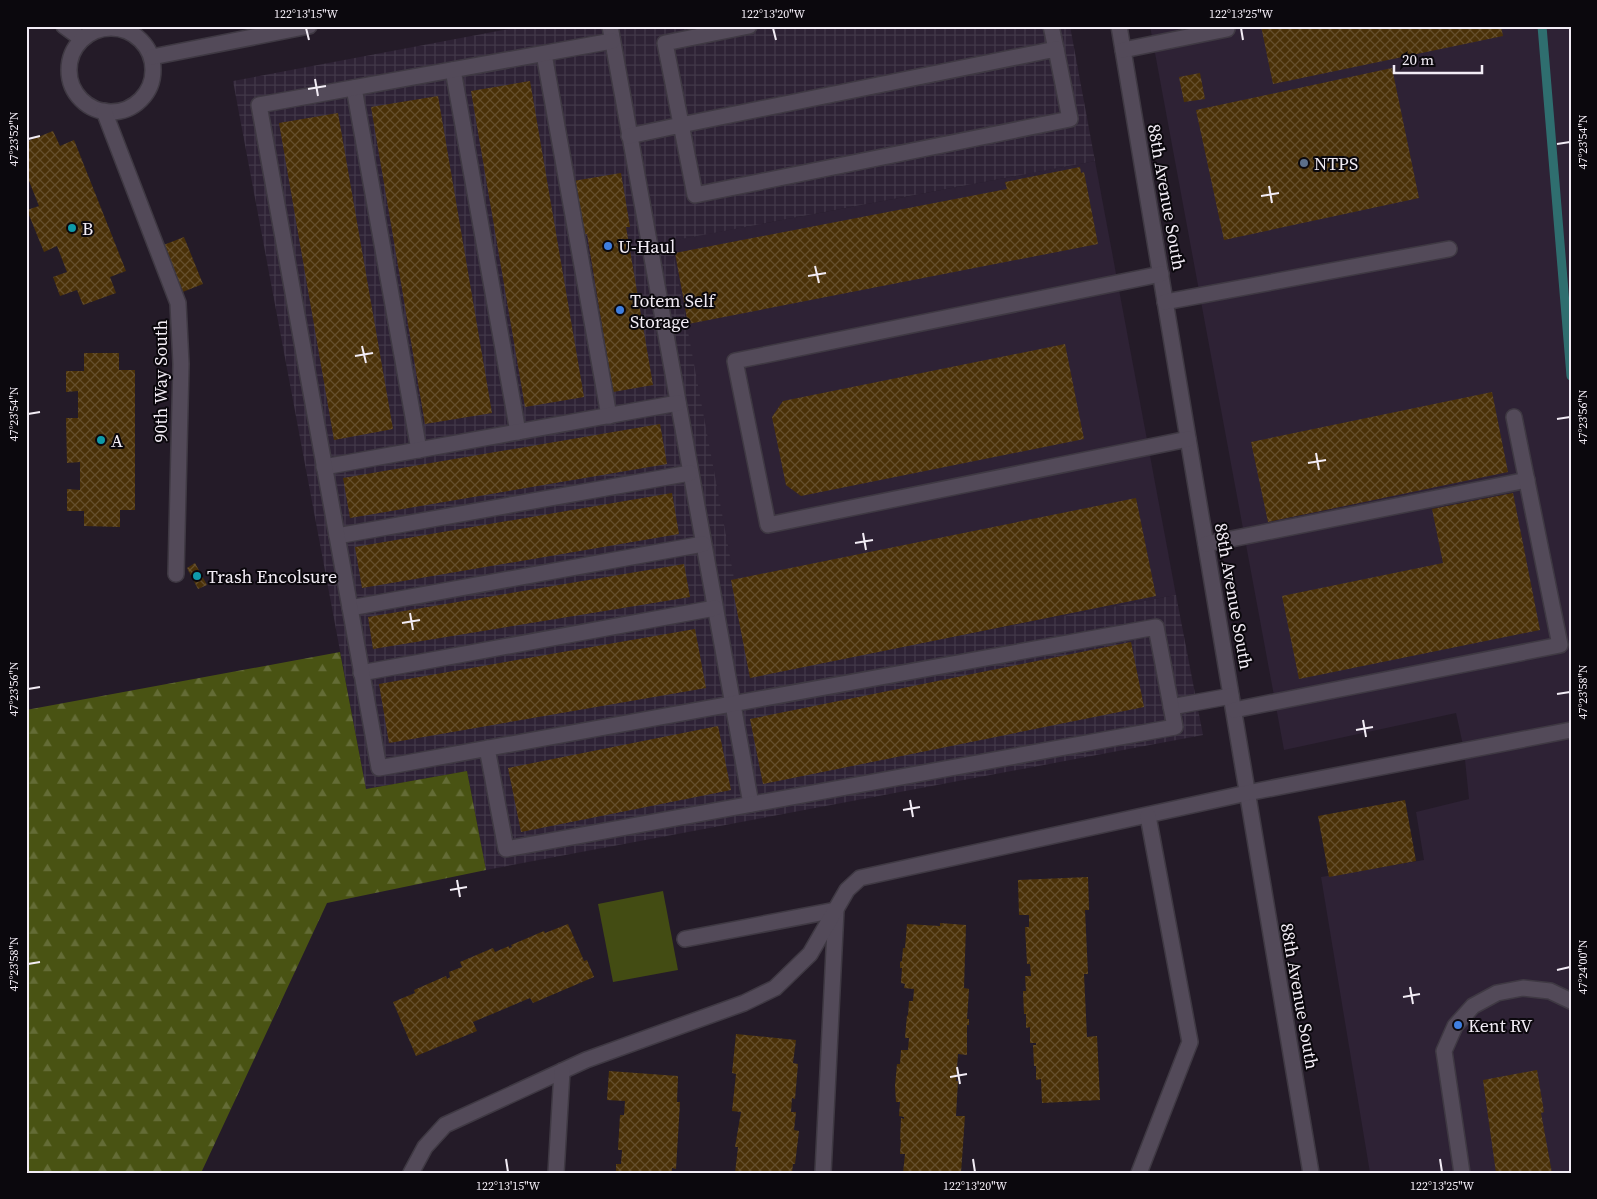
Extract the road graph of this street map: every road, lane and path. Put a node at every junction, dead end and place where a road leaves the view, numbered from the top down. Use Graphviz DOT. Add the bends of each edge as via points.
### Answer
graph roads {
  1 [pos="64,26"];
  2 [pos="309,26"];
  3 [pos="748,26"];
  4 [pos="1051,26"];
  5 [pos="1119,26"];
  6 [pos="1226,26"];
  7 [pos="282,29"];
  8 [pos="611,34"];
  9 [pos="82,39"];
  10 [pos="1056,49"];
  11 [pos="1123,50"];
  12 [pos="544,54"];
  13 [pos="152,57"];
  14 [pos="453,70"];
  15 [pos="354,88"];
  16 [pos="104,112"];
  17 [pos="681,125"];
  18 [pos="629,136"];
  19 [pos="1449,249"];
  20 [pos="1160,274"];
  21 [pos="1165,302"];
  22 [pos="678,403"];
  23 [pos="609,416"];
  24 [pos="1514,417"];
  25 [pos="518,432"];
  26 [pos="1188,439"];
  27 [pos="419,450"];
  28 [pos="324,467"];
  29 [pos="690,473"];
  30 [pos="1527,480"];
  31 [pos="337,536"];
  32 [pos="703,544"];
  33 [pos="1206,544"];
  34 [pos="176,574"];
  35 [pos="350,608"];
  36 [pos="715,608"];
  37 [pos="362,673"];
  38 [pos="1232,703"];
  39 [pos="732,704"];
  40 [pos="1171,707"];
  41 [pos="1571,730"];
  42 [pos="488,748"];
  43 [pos="1247,793"];
  44 [pos="751,804"];
  45 [pos="1148,816"];
  46 [pos="836,910"];
  47 [pos="685,939"];
  48 [pos="1571,1000"];
  49 [pos="562,1071"];
  50 [pos="411,1173"];
  51 [pos="556,1173"];
  52 [pos="823,1173"];
  53 [pos="1140,1173"];
  54 [pos="1311,1173"];
  55 [pos="1462,1173"];
  1 -- 9 [label="street"];
  2 -- 7 [label="street"];
  3 -- 17 [label="street" via="665,43"];
  4 -- 10 [label="street"];
  5 -- 11 [label="street, 88th Avenue South"];
  6 -- 11 [label="street" via="1227,29"];
  7 -- 13 [label="street"];
  8 -- 12 [label="street"];
  8 -- 18 [label="street"];
  9 -- 13 [label="street" via="94,31 122,29 146,45"];
  9 -- 16 [label="street" via="69,62 69,76 80,99"];
  10 -- 17 [label="street"];
  10 -- 17 [label="street" via="1070,119 695,195"];
  11 -- 20 [label="street, 88th Avenue South"];
  12 -- 14 [label="street"];
  12 -- 23 [label="street"];
  13 -- 16 [label="street" via="154,72 143,98 132,106"];
  14 -- 15 [label="street"];
  14 -- 25 [label="street"];
  15 -- 27 [label="street"];
  15 -- 28 [label="street" via="259,105"];
  16 -- 34 [label="street, 90th Way South" via="178,303 181,364"];
  17 -- 18 [label="street"];
  18 -- 22 [label="street"];
  19 -- 21 [label="street"];
  20 -- 21 [label="street, 88th Avenue South"];
  20 -- 26 [label="street" via="735,361 768,525"];
  21 -- 26 [label="street, 88th Avenue South"];
  22 -- 23 [label="street"];
  22 -- 29 [label="street"];
  23 -- 25 [label="street"];
  24 -- 30 [label="street"];
  25 -- 27 [label="street"];
  26 -- 33 [label="street, 88th Avenue South"];
  27 -- 28 [label="street"];
  28 -- 31 [label="street"];
  29 -- 31 [label="street"];
  29 -- 32 [label="street"];
  30 -- 33 [label="street"];
  30 -- 38 [label="street" via="1560,645"];
  31 -- 35 [label="street"];
  32 -- 35 [label="street"];
  32 -- 36 [label="street"];
  33 -- 38 [label="street, 88th Avenue South"];
  35 -- 37 [label="street"];
  36 -- 37 [label="street"];
  36 -- 39 [label="street"];
  37 -- 42 [label="street" via="379,768"];
  38 -- 40 [label="street"];
  38 -- 43 [label="street, 88th Avenue South"];
  39 -- 40 [label="street" via="1156,627"];
  39 -- 42 [label="street"];
  39 -- 44 [label="street"];
  40 -- 44 [label="street" via="1175,728"];
  41 -- 43 [label="street"];
  42 -- 44 [label="street" via="506,849"];
  43 -- 45 [label="street"];
  43 -- 54 [label="street, 88th Avenue South"];
  45 -- 46 [label="street" via="860,878 847,890"];
  45 -- 53 [label="street" via="1190,1042"];
  46 -- 47 [label="street"];
  46 -- 49 [label="street" via="810,954 775,988 744,1003"];
  46 -- 52 [label="street"];
  48 -- 55 [label="street" via="1550,991 1523,988 1496,993 1473,1006 1455,1026 1444,1051"];
  49 -- 50 [label="street" via="445,1125 425,1147"];
  49 -- 51 [label="street"];
}
